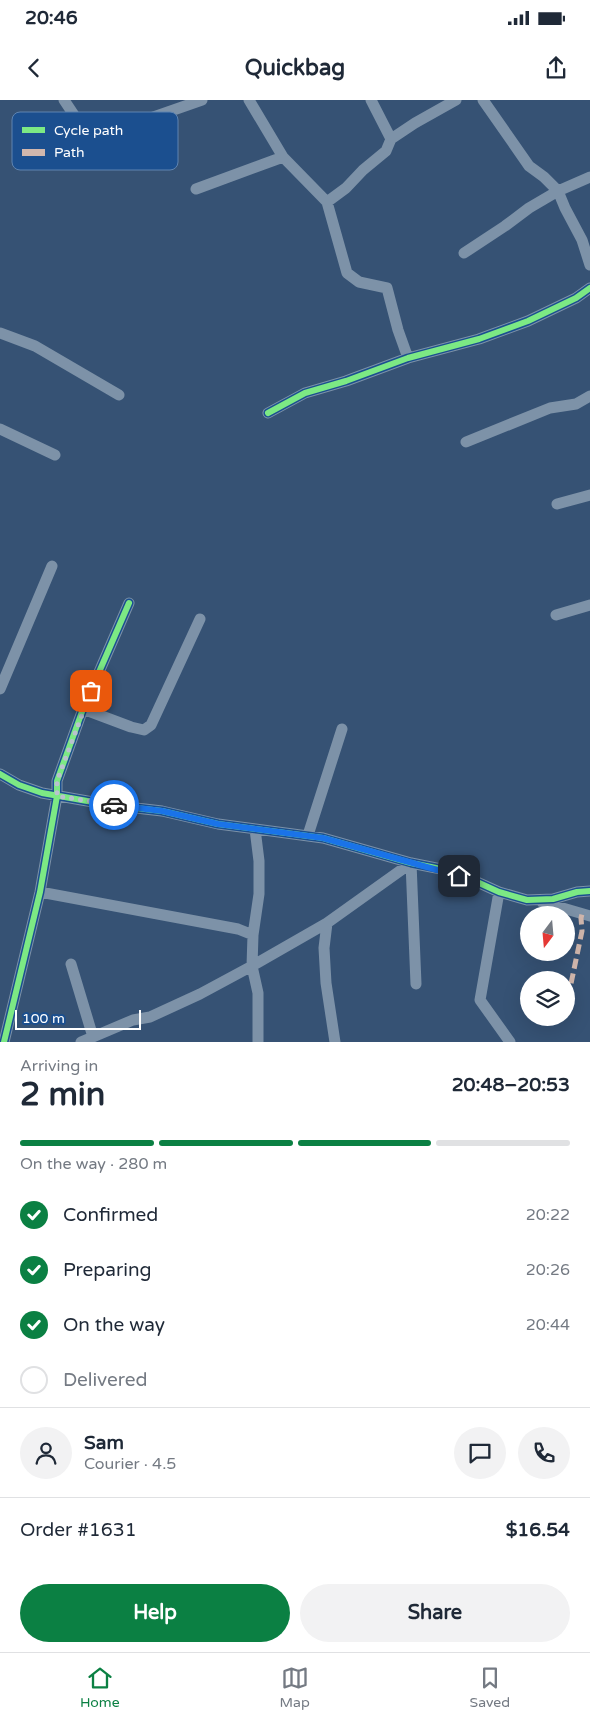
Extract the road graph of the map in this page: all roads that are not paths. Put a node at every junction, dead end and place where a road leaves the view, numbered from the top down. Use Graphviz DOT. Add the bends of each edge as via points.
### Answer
graph roads {
  1 [pos="64,100"];
  2 [pos="202,100"];
  3 [pos="249,100"];
  4 [pos="371,100"];
  5 [pos="456,100"];
  6 [pos="483,100"];
  7 [pos="72,112"];
  8 [pos="169,112"];
  9 [pos="391,139"];
  10 [pos="283,157"];
  11 [pos="590,177"];
  12 [pos="196,189"];
  13 [pos="558,191"];
  14 [pos="327,202"];
  15 [pos="464,253"];
  16 [pos="590,265"];
  17 [pos="590,288"];
  18 [pos="0,333"];
  19 [pos="408,358"];
  20 [pos="119,395"];
  21 [pos="590,396"];
  22 [pos="268,413"];
  23 [pos="0,429"];
  24 [pos="466,442"];
  25 [pos="55,455"];
  26 [pos="590,495"];
  27 [pos="558,504"];
  28 [pos="52,566"];
  29 [pos="129,603"];
  30 [pos="590,605"];
  31 [pos="556,615"];
  32 [pos="200,619"];
  33 [pos="0,689"];
  34 [pos="83,709"];
  35 [pos="342,729"];
  36 [pos="0,774"];
  37 [pos="57,796"];
  38 [pos="255,829"];
  39 [pos="308,835"];
  40 [pos="412,863"];
  41 [pos="590,891"];
  42 [pos="40,892"];
  43 [pos="500,892"];
  44 [pos="538,901"];
  45 [pos="590,916"];
  46 [pos="327,923"];
  47 [pos="253,935"];
  48 [pos="71,964"];
  49 [pos="252,966"];
  50 [pos="416,984"];
  51 [pos="93,1037"];
  52 [pos="4,1042"];
  53 [pos="81,1042"];
  54 [pos="258,1042"];
  55 [pos="335,1042"];
  56 [pos="510,1042"];
  1 -- 7 [label="street"];
  2 -- 8 [label="street"];
  3 -- 10 [label="street"];
  4 -- 9 [label="street"];
  5 -- 9 [label="street"];
  6 -- 13 [label="street" via="529,166"];
  9 -- 14 [label="street" via="386,151"];
  10 -- 12 [label="street"];
  10 -- 14 [label="street"];
  11 -- 13 [label="street"];
  13 -- 15 [label="street"];
  13 -- 16 [label="street" via="582,240"];
  14 -- 19 [label="street" via="347,273 359,282 387,288"];
  17 -- 19 [label="street" via="528,320"];
  18 -- 20 [label="street" via="35,346"];
  19 -- 22 [label="street" via="305,393"];
  21 -- 24 [label="street" via="576,404 550,408"];
  23 -- 25 [label="street"];
  26 -- 27 [label="street"];
  28 -- 33 [label="street"];
  29 -- 34 [label="street"];
  30 -- 31 [label="street"];
  32 -- 34 [label="street" via="151,725 144,730 131,727"];
  34 -- 37 [label="street" via="57,781"];
  35 -- 39 [label="street"];
  36 -- 37 [label="street" via="19,785"];
  37 -- 38 [label="street" via="146,808"];
  37 -- 42 [label="street"];
  38 -- 39 [label="street"];
  38 -- 47 [label="street" via="259,894"];
  39 -- 40 [label="street"];
  40 -- 43 [label="street" via="441,869"];
  40 -- 46 [label="street"];
  40 -- 50 [label="street"];
  41 -- 44 [label="street"];
  42 -- 47 [label="street" via="238,929"];
  42 -- 52 [label="street"];
  43 -- 44 [label="street"];
  43 -- 56 [label="street" via="480,1000"];
  44 -- 45 [label="street"];
  46 -- 49 [label="street"];
  46 -- 55 [label="street" via="324,948 326,982"];
  47 -- 49 [label="street"];
  48 -- 51 [label="street"];
  49 -- 51 [label="street" via="150,1017 133,1020"];
  49 -- 54 [label="street" via="258,993"];
  51 -- 53 [label="street"];
}
